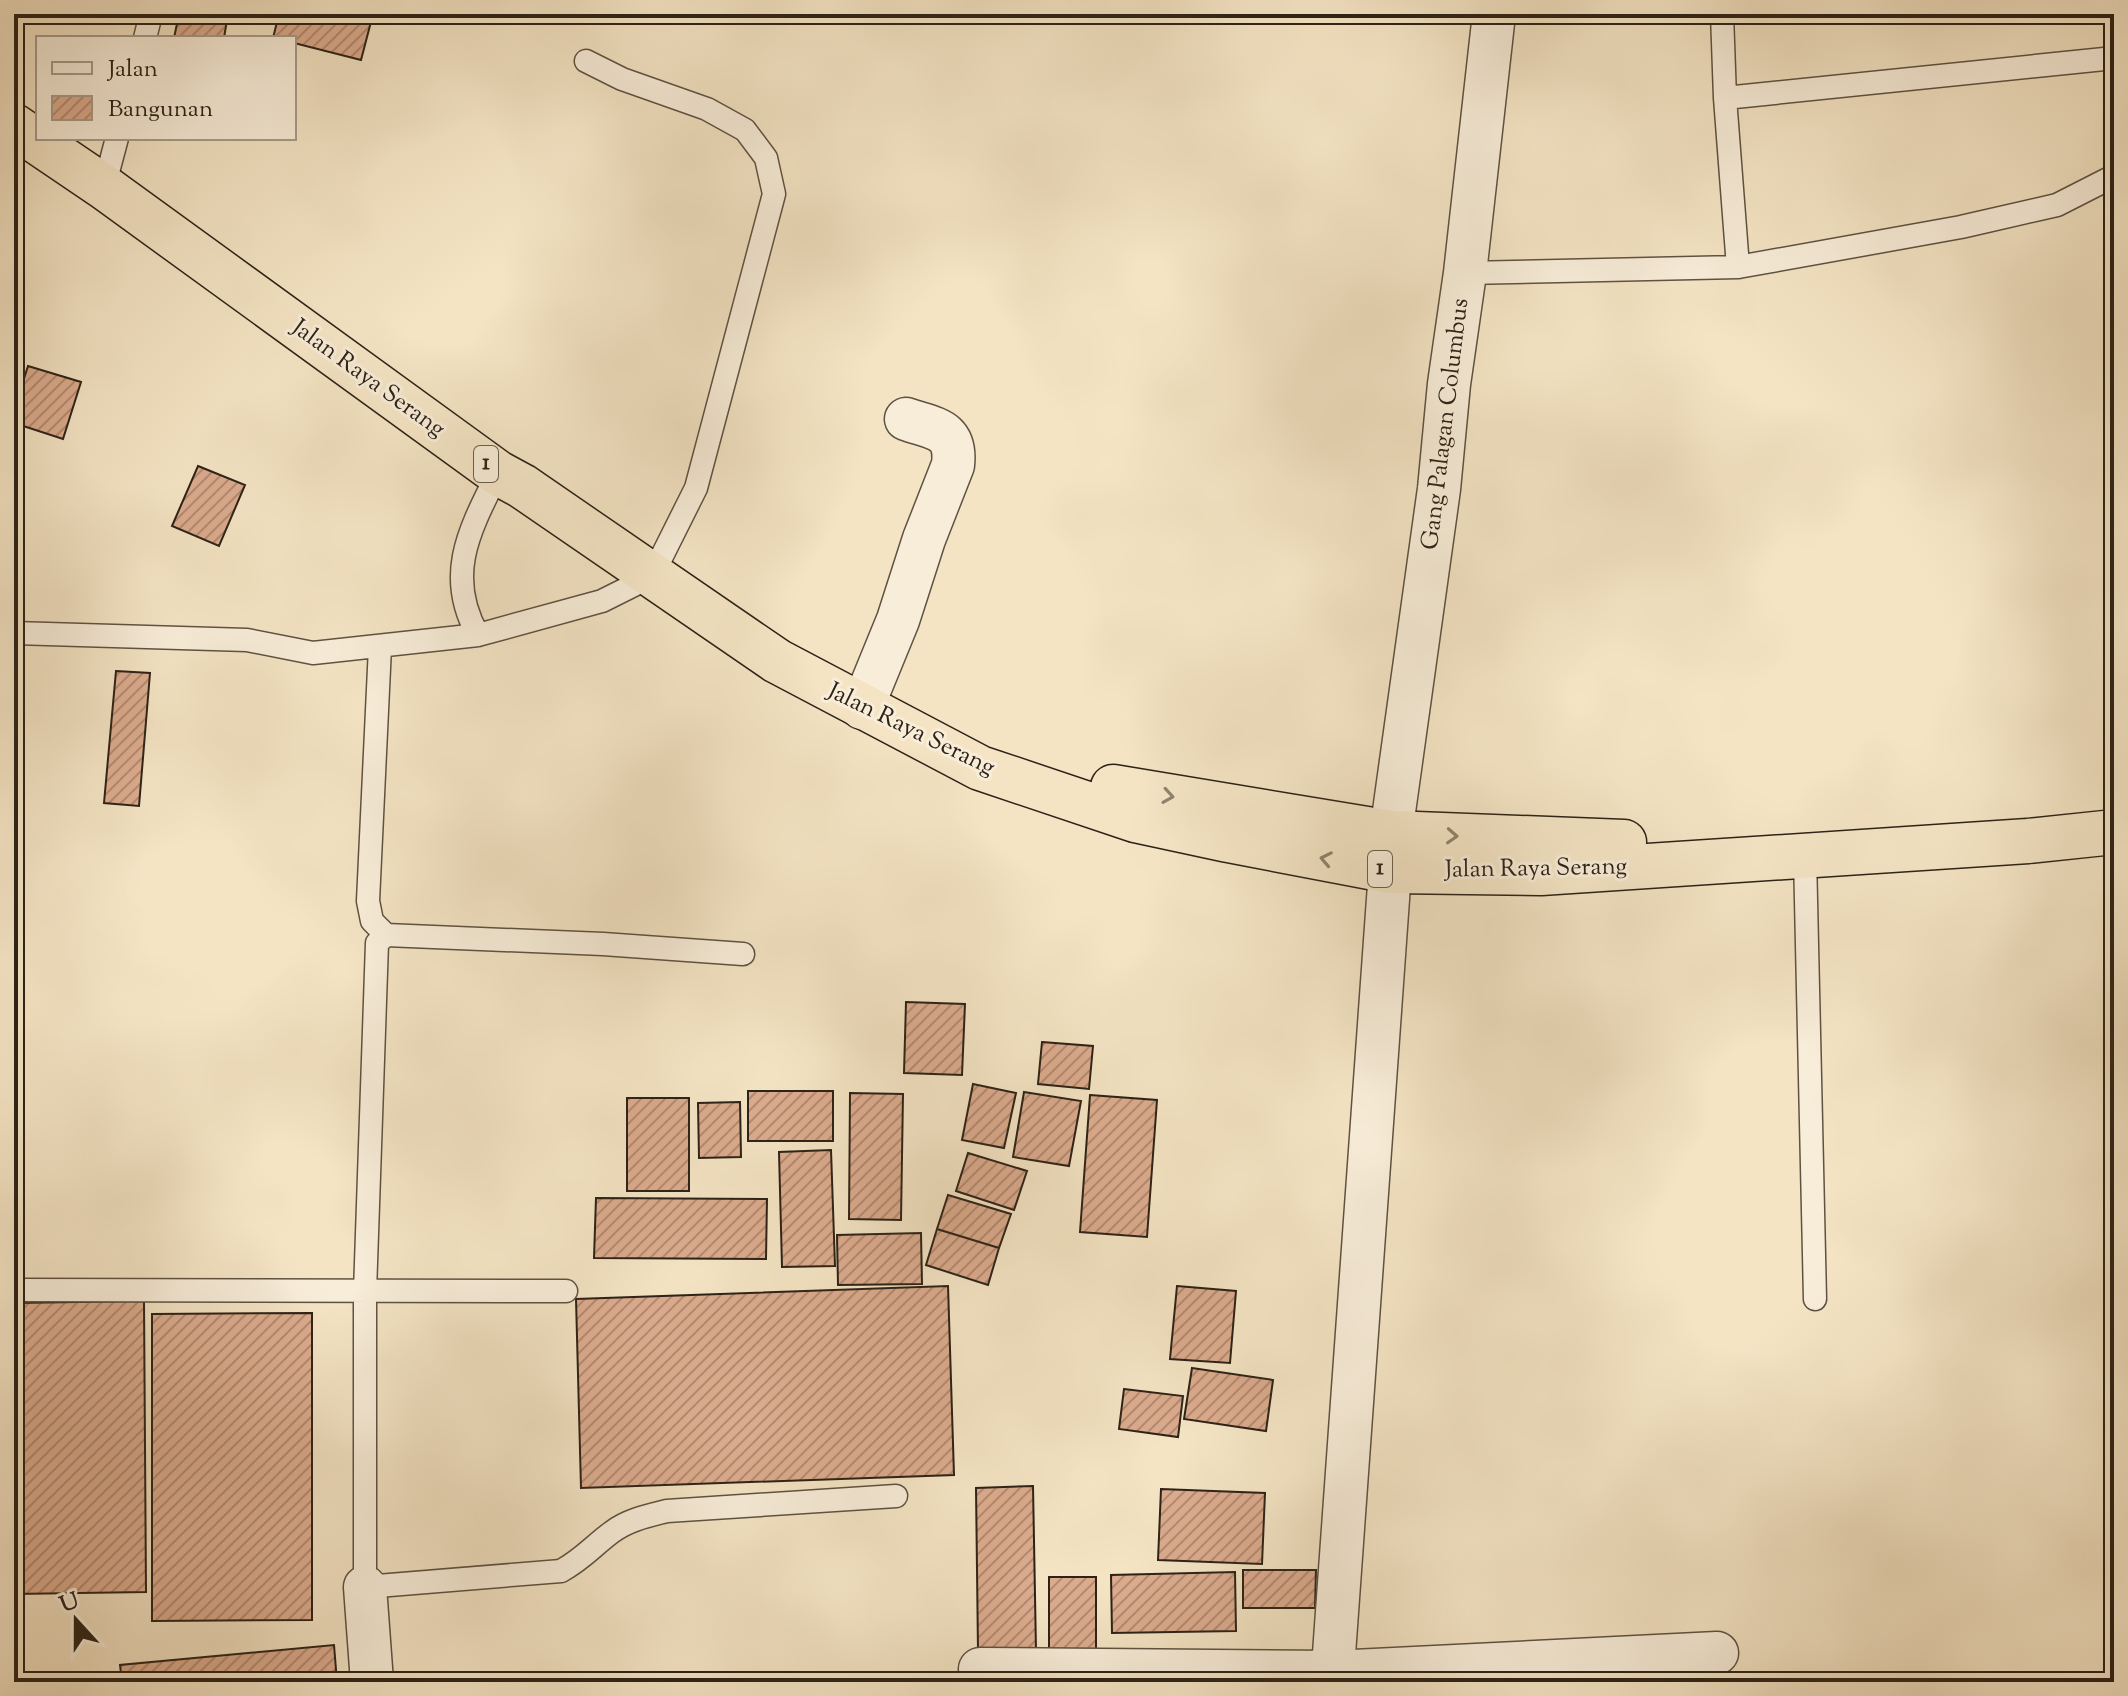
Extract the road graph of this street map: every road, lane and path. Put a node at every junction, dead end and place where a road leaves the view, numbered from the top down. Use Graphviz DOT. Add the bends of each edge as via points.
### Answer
graph roads {
  1 [pos="151,14"];
  2 [pos="1494,14"];
  3 [pos="1722,14"];
  4 [pos="146,36"];
  5 [pos="2114,58"];
  6 [pos="586,61"];
  7 [pos="1725,98"];
  8 [pos="14,126"];
  9 [pos="116,140"];
  10 [pos="2114,176"];
  11 [pos="104,187"];
  12 [pos="1738,267"];
  13 [pos="1465,273"];
  14 [pos="906,419"];
  15 [pos="498,473"];
  16 [pos="652,576"];
  17 [pos="14,633"];
  18 [pos="478,635"];
  19 [pos="380,647"];
  20 [pos="862,708"];
  21 [pos="2114,832"];
  22 [pos="1390,852"];
  23 [pos="1800,856"];
  24 [pos="386,935"];
  25 [pos="743,954"];
  26 [pos="14,1290"];
  27 [pos="566,1291"];
  28 [pos="365,1292"];
  29 [pos="1815,1299"];
  30 [pos="896,1496"];
  31 [pos="365,1587"];
  32 [pos="1717,1653"];
  33 [pos="980,1669"];
  34 [pos="1333,1677"];
  35 [pos="372,1682"];
  1 -- 4 [label="lane"];
  2 -- 13 [label="street, Gang Palagan Columbus"];
  3 -- 7 [label="lane"];
  5 -- 7 [label="lane"];
  6 -- 16 [label="lane" via="707,109 745,130 766,158 774,194 696,488"];
  7 -- 12 [label="lane"];
  8 -- 11 [label="highway, Jalan Raya Serang / 1"];
  9 -- 11 [label="lane"];
  10 -- 12 [label="lane" via="2057,205"];
  11 -- 15 [label="highway, Jalan Raya Serang / 1"];
  12 -- 13 [label="lane"];
  13 -- 22 [label="street, Gang Palagan Columbus"];
  14 -- 20 [label="street" via="946,432 953,465"];
  15 -- 16 [label="highway, Jalan Raya Serang / 1"];
  15 -- 18 [label="lane" via="470,530 461,567 467,615"];
  16 -- 18 [label="lane" via="602,601"];
  16 -- 20 [label="highway, Jalan Raya Serang / 1" via="777,661"];
  17 -- 19 [label="lane" via="247,640 313,653"];
  18 -- 19 [label="lane"];
  19 -- 24 [label="lane" via="368,901 372,921"];
  20 -- 22 [label="highway, Jalan Raya Serang / 1" via="980,768 1142,792"];
  21 -- 23 [label="highway"];
  22 -- 23 [label="highway, Jalan Raya Serang" via="1574,841 1698,843"];
  22 -- 34 [label="street, Gang Palagan Columbus"];
  23 -- 29 [label="lane"];
  24 -- 25 [label="lane"];
  24 -- 28 [label="lane" via="377,943"];
  26 -- 28 [label="lane"];
  27 -- 28 [label="lane"];
  28 -- 31 [label="lane"];
  30 -- 31 [label="lane" via="667,1511 614,1530 561,1571"];
  31 -- 35 [label="street"];
  32 -- 34 [label="street"];
  33 -- 34 [label="street"];
}
